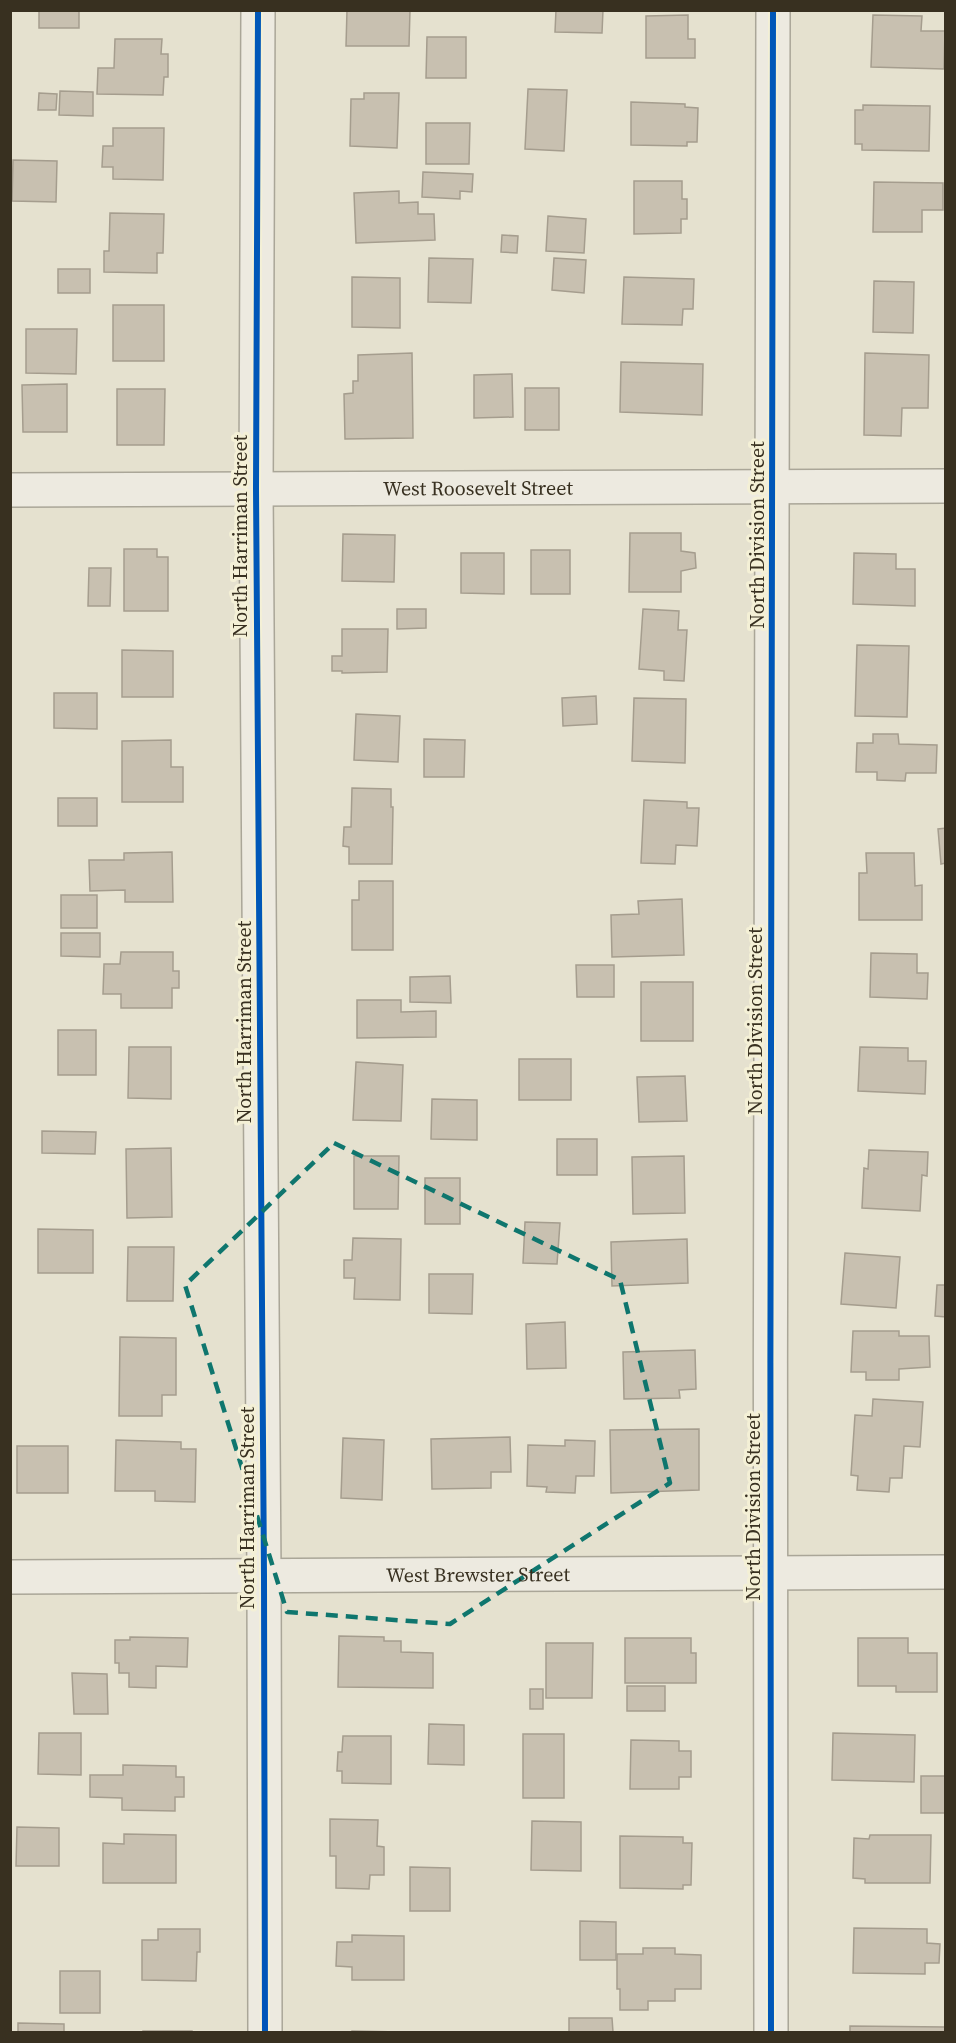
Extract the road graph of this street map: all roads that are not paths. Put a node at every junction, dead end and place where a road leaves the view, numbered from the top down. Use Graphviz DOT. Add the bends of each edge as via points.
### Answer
graph roads {
  1 [pos="258,10"];
  2 [pos="773,10"];
  3 [pos="945,486"];
  4 [pos="774,487"];
  5 [pos="256,488"];
  6 [pos="10,490"];
  7 [pos="945,1572"];
  8 [pos="769,1573"];
  9 [pos="264,1576"];
  10 [pos="10,1577"];
  11 [pos="265,2032"];
  12 [pos="771,2032"];
  1 -- 5 [label="street, North Harriman Street"];
  2 -- 4 [label="street, North Division Street"];
  3 -- 4 [label="street, West Roosevelt Street"];
  4 -- 5 [label="street, West Roosevelt Street"];
  4 -- 8 [label="street, North Division Street"];
  5 -- 6 [label="street, West Roosevelt Street"];
  5 -- 9 [label="street, North Harriman Street"];
  7 -- 8 [label="street, West Brewster Street"];
  8 -- 9 [label="street, West Brewster Street"];
  8 -- 12 [label="street, North Division Street"];
  9 -- 10 [label="street, West Brewster Street"];
  9 -- 11 [label="street, North Harriman Street"];
}
